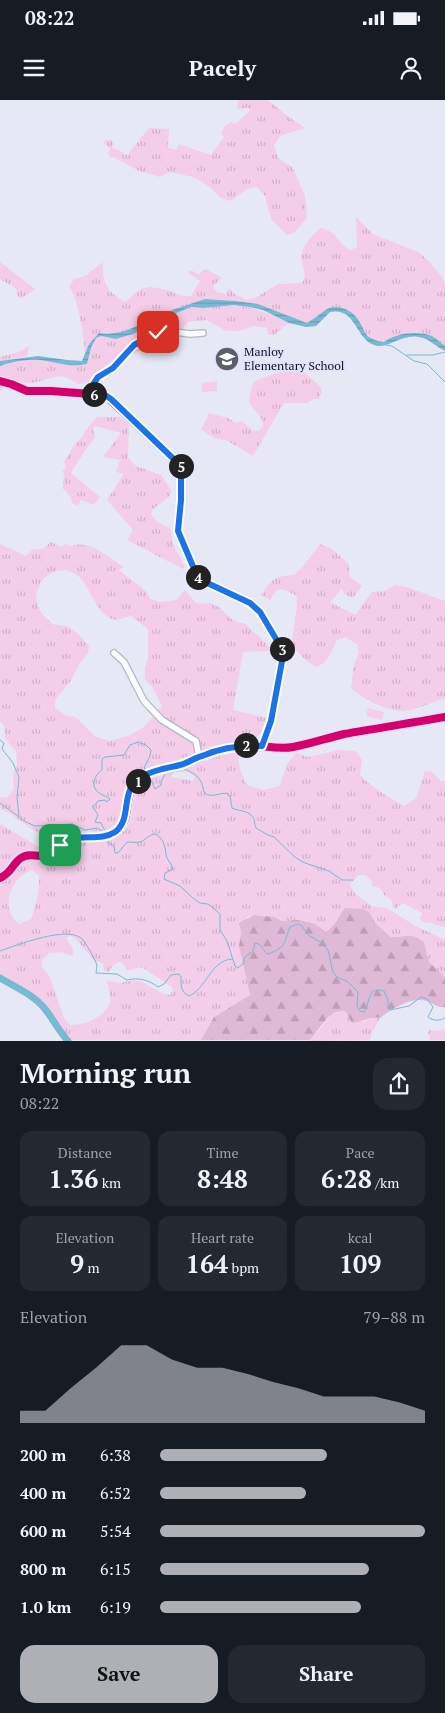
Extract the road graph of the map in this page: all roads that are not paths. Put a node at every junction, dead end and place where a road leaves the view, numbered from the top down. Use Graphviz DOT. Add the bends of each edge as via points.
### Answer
graph roads {
  1 [pos="203,333"];
  2 [pos="0,381"];
  3 [pos="94,394"];
  4 [pos="114,653"];
  5 [pos="445,717"];
  6 [pos="262,746"];
  7 [pos="199,757"];
  8 [pos="0,878"];
  1 -- 3 [label="street" via="168,331 152,334 134,345 113,368 98,377 94,383"];
  2 -- 3 [label="street" via="27,391"];
  3 -- 6 [label="street" via="111,399 181,466 178,531 195,571 203,581 250,603 260,612 282,649 271,721"];
  4 -- 7 [label="street" via="124,662 144,701 162,720 196,742"];
  5 -- 6 [label="street" via="346,734 283,749"];
  6 -- 7 [label="street" via="225,748"];
  7 -- 8 [label="street" via="150,773 135,783 124,819 116,831 101,837 66,840 45,855 22,856 10,873"];
}
